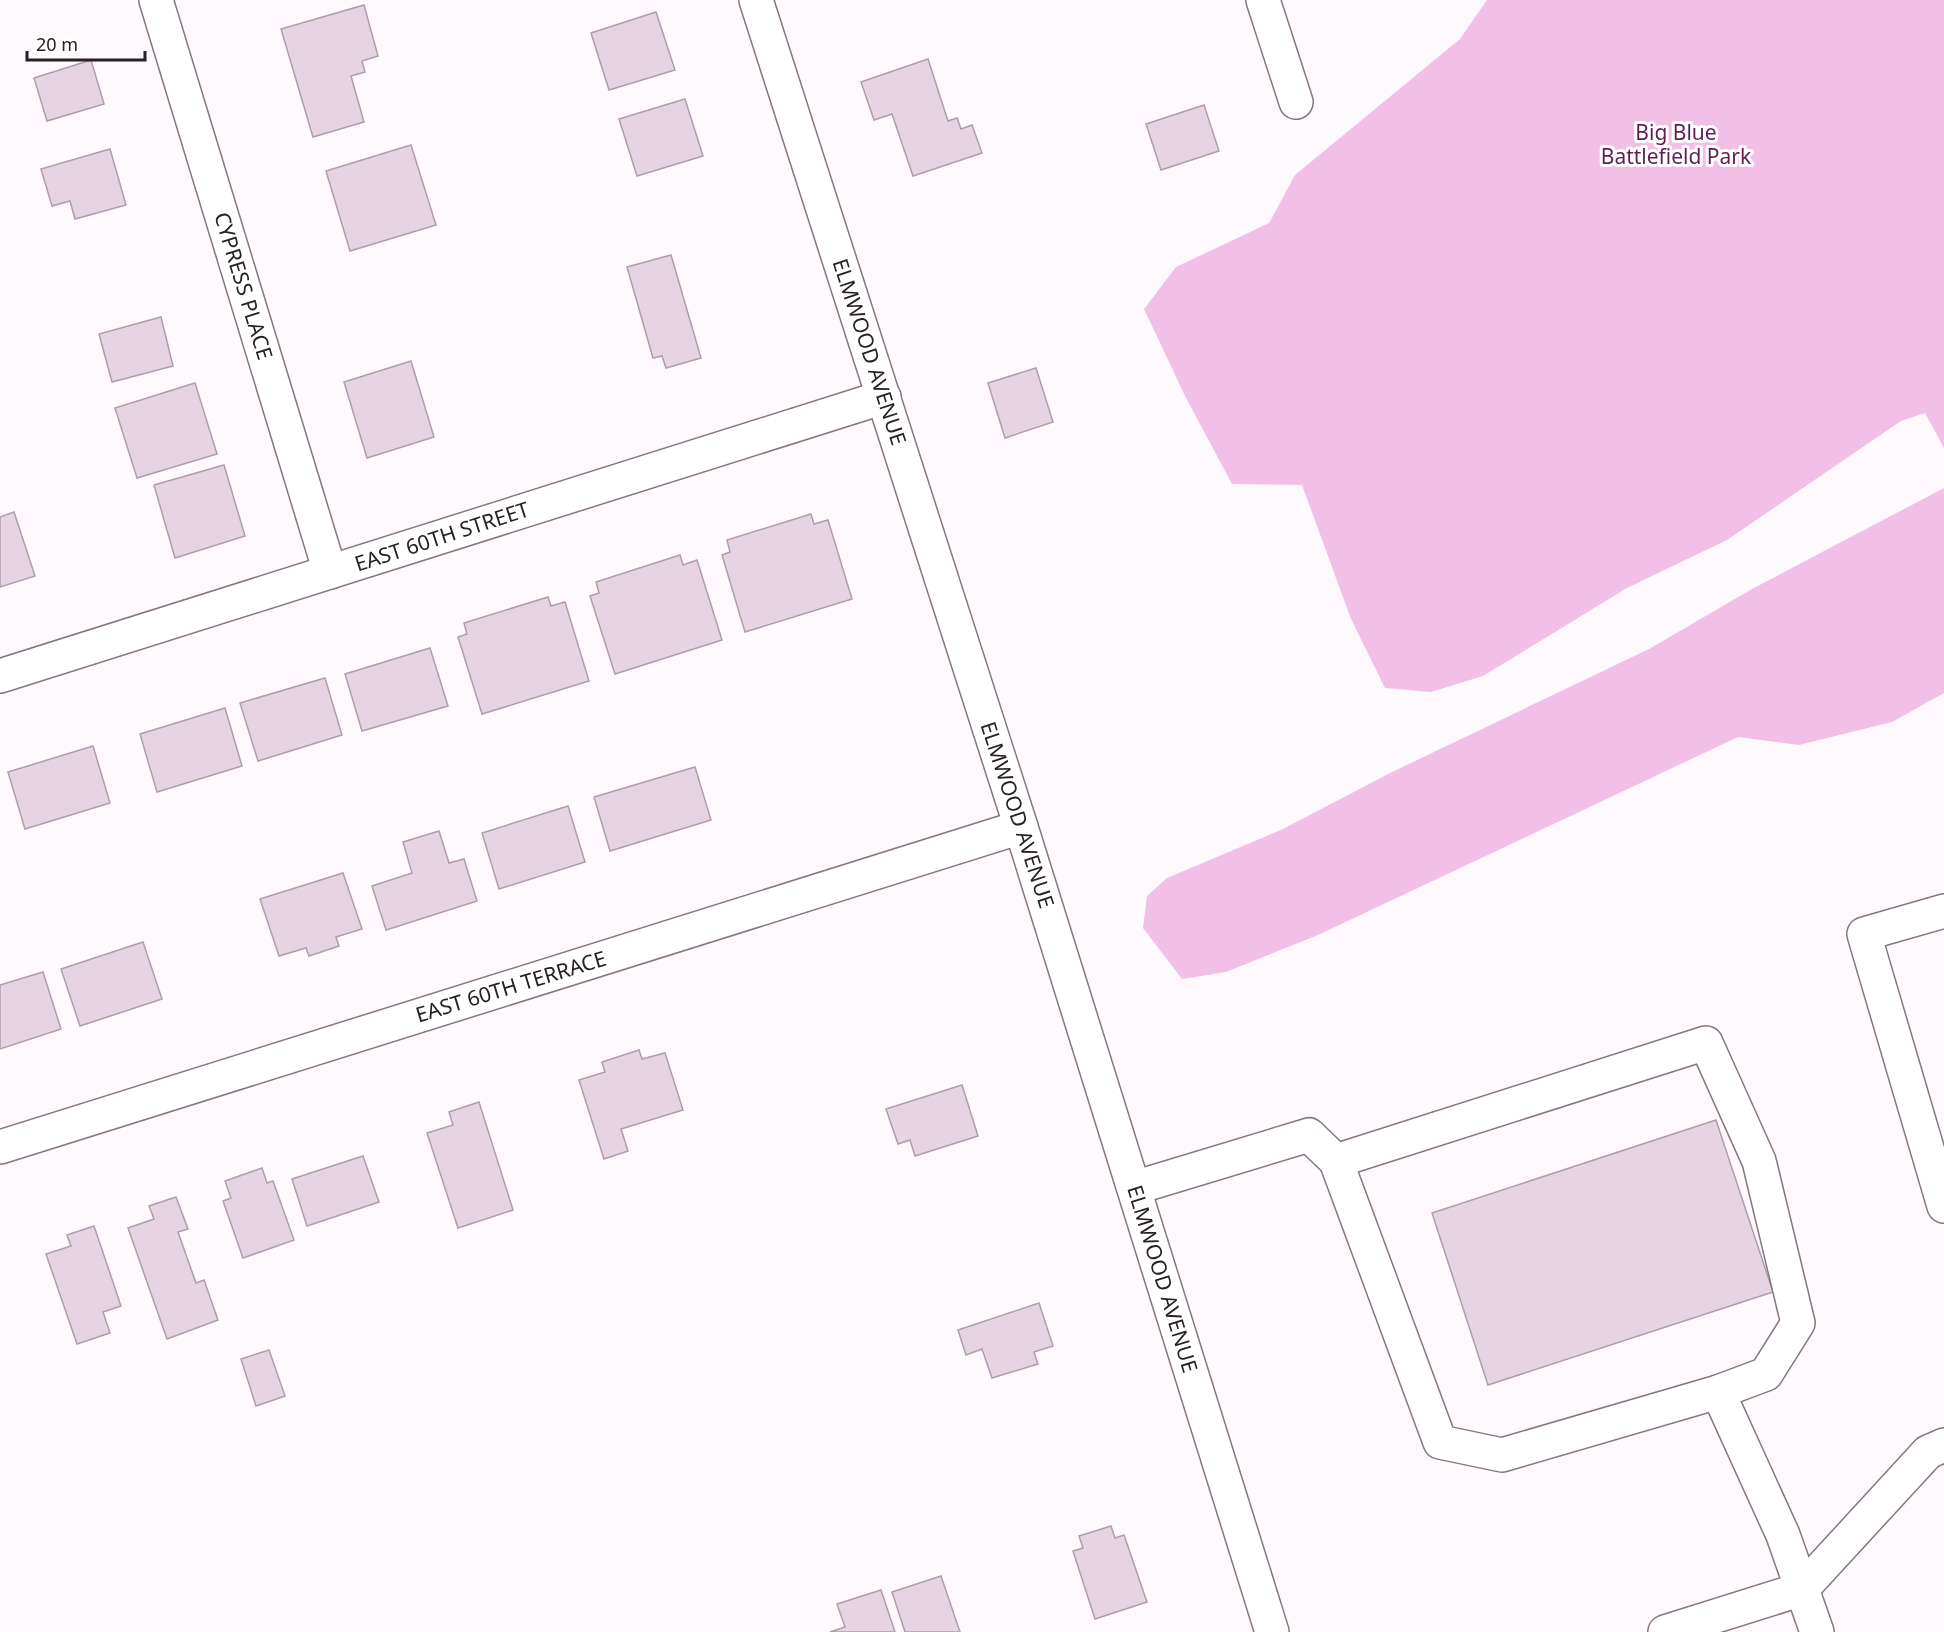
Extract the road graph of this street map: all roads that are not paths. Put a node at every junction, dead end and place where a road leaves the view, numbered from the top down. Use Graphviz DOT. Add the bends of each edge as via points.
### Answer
graph roads {
  1 [pos="156,0"];
  2 [pos="756,0"];
  3 [pos="1263,0"];
  4 [pos="1296,102"];
  5 [pos="884,397"];
  6 [pos="330,572"];
  7 [pos="0,676"];
  8 [pos="1022,828"];
  9 [pos="1944,911"];
  10 [pos="0,1147"];
  11 [pos="1336,1161"];
  12 [pos="1134,1188"];
  13 [pos="1944,1206"];
  14 [pos="1718,1392"];
  15 [pos="1944,1445"];
  16 [pos="1802,1589"];
  17 [pos="1272,1632"];
  18 [pos="1665,1632"];
  19 [pos="1817,1632"];
  1 -- 6 [label="street, CYPRESS PLACE"];
  2 -- 5 [label="street, ELMWOOD AVENUE"];
  3 -- 4 [label="street"];
  5 -- 6 [label="street, EAST 60TH STREET"];
  5 -- 8 [label="street, ELMWOOD AVENUE"];
  6 -- 7 [label="street, EAST 60TH STREET"];
  8 -- 10 [label="street, EAST 60TH TERRACE"];
  8 -- 12 [label="street, ELMWOOD AVENUE"];
  9 -- 13 [label="street" via="1864,934"];
  11 -- 12 [label="street" via="1309,1135"];
  11 -- 14 [label="street" via="1440,1442 1502,1455"];
  11 -- 14 [label="street" via="1706,1043 1760,1161 1798,1323 1766,1374"];
  12 -- 17 [label="street, ELMWOOD AVENUE"];
  14 -- 16 [label="street" via="1784,1535"];
  15 -- 16 [label="street" via="1928,1452"];
  16 -- 18 [label="street"];
  16 -- 19 [label="street"];
}
